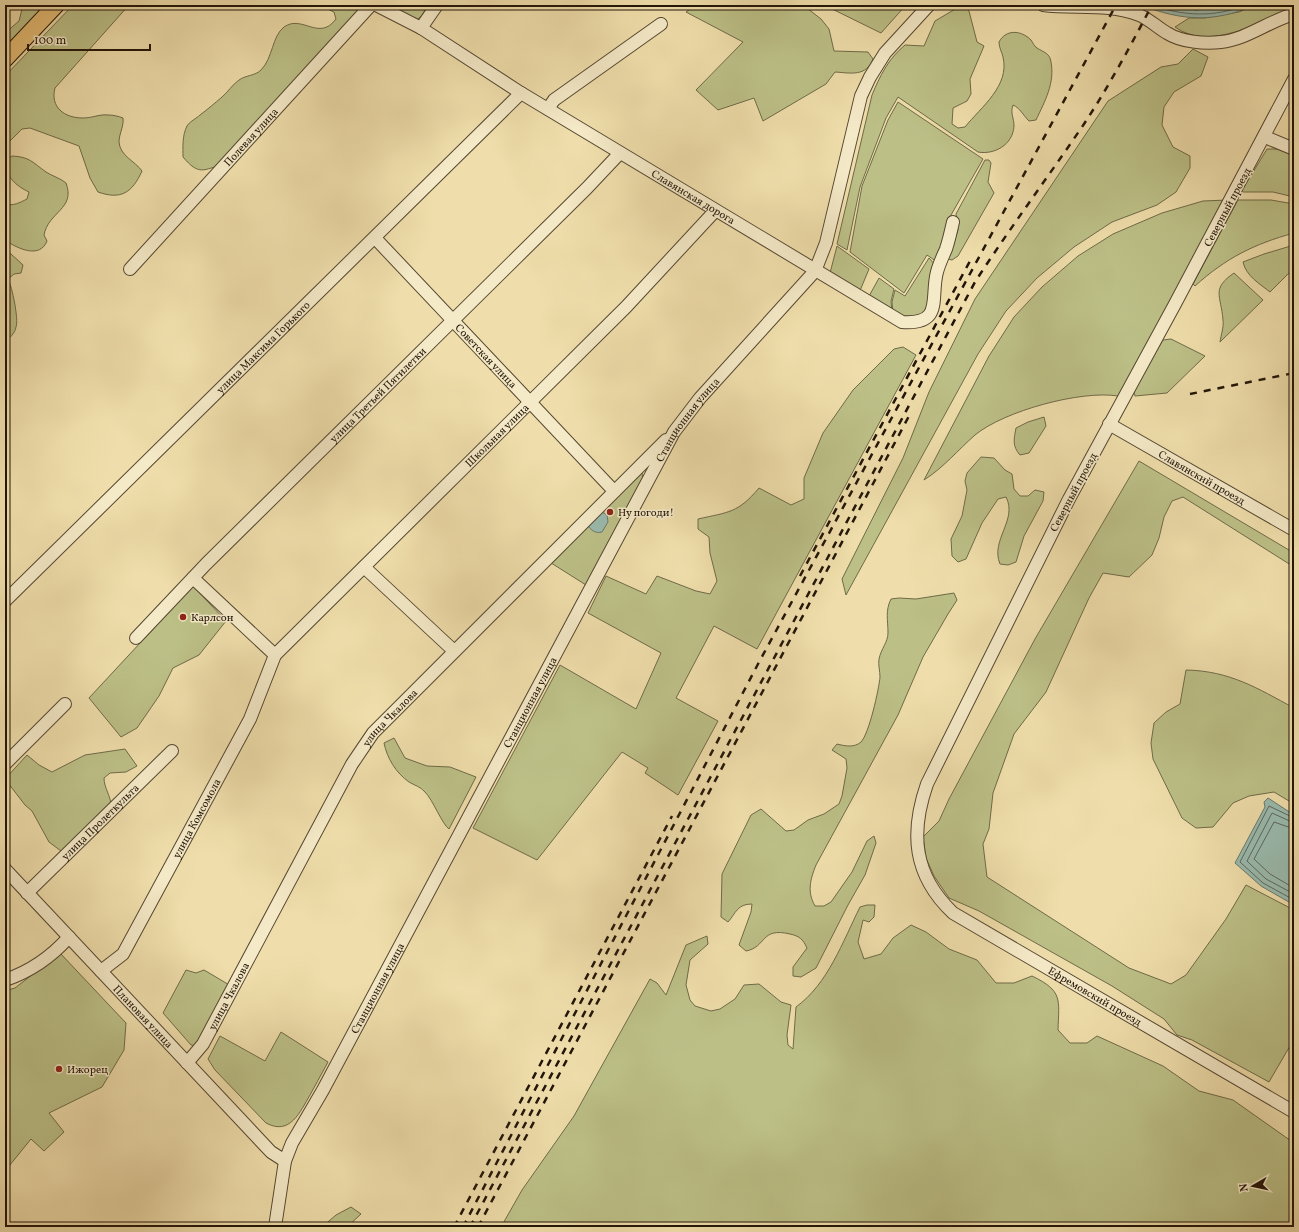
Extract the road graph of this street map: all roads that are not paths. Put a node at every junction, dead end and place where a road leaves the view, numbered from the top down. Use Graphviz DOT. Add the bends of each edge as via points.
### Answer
graph roads {
  1 [pos="56,5"];
  2 [pos="371,5"];
  3 [pos="376,5"];
  4 [pos="437,5"];
  5 [pos="929,5"];
  6 [pos="1043,5"];
  7 [pos="1294,14"];
  8 [pos="661,24"];
  9 [pos="421,28"];
  10 [pos="5,59"];
  11 [pos="1294,79"];
  12 [pos="521,94"];
  13 [pos="548,109"];
  14 [pos="1265,137"];
  15 [pos="1294,149"];
  16 [pos="620,153"];
  17 [pos="715,211"];
  18 [pos="953,222"];
  19 [pos="375,238"];
  20 [pos="130,269"];
  21 [pos="815,271"];
  22 [pos="453,320"];
  23 [pos="530,402"];
  24 [pos="1109,424"];
  25 [pos="674,432"];
  26 [pos="642,463"];
  27 [pos="653,473"];
  28 [pos="614,491"];
  29 [pos="1294,530"];
  30 [pos="364,567"];
  31 [pos="193,578"];
  32 [pos="5,601"];
  33 [pos="136,638"];
  34 [pos="453,650"];
  35 [pos="274,655"];
  36 [pos="65,704"];
  37 [pos="172,751"];
  38 [pos="5,764"];
  39 [pos="919,858"];
  40 [pos="5,869"];
  41 [pos="27,893"];
  42 [pos="69,937"];
  43 [pos="101,971"];
  44 [pos="5,980"];
  45 [pos="187,1063"];
  46 [pos="1294,1112"];
  47 [pos="285,1161"];
  48 [pos="275,1227"];
  1 -- 10 [label="main road"];
  2 -- 20 [label="street, Полевая улица"];
  3 -- 9 [label="street, Славянская дорога"];
  4 -- 9 [label="street"];
  5 -- 21 [label="street" via="885,53 861,96 826,243"];
  6 -- 7 [label="street" via="1100,6 1140,15 1169,35 1212,43 1233,40"];
  8 -- 13 [label="street" via="554,100"];
  9 -- 12 [label="street, Славянская дорога"];
  11 -- 14 [label="street, Северный проезд"];
  12 -- 13 [label="street, Славянская дорога"];
  12 -- 19 [label="street, улица Максима Горького"];
  13 -- 16 [label="street, Славянская дорога"];
  14 -- 15 [label="street"];
  14 -- 24 [label="street, Северный проезд"];
  16 -- 17 [label="street, Славянская дорога"];
  16 -- 22 [label="street, улица Третьей Пятилетки"];
  17 -- 21 [label="street, Славянская дорога"];
  17 -- 23 [label="street, Школьная улица" via="626,307"];
  18 -- 21 [label="street, Славянская дорога" via="937,273 936,300 931,313 915,323 902,322"];
  19 -- 22 [label="street, Советская улица"];
  19 -- 32 [label="street, улица Максима Горького"];
  21 -- 25 [label="street, Станционная улица" via="700,398"];
  22 -- 23 [label="street, Советская улица"];
  22 -- 31 [label="street, улица Третьей Пятилетки"];
  23 -- 28 [label="street, Советская улица"];
  23 -- 30 [label="street, Школьная улица"];
  24 -- 29 [label="street, Славянский проезд"];
  24 -- 39 [label="street, Северный проезд" via="927,784 916,826"];
  25 -- 26 [label="street, улица Чкалова"];
  25 -- 27 [label="street, Станционная улица"];
  26 -- 27 [label="street" via="648,465"];
  26 -- 28 [label="street, улица Чкалова"];
  27 -- 47 [label="street, Станционная улица" via="331,1076 292,1143"];
  28 -- 34 [label="street, улица Чкалова"];
  30 -- 34 [label="street"];
  30 -- 35 [label="street, Школьная улица"];
  31 -- 33 [label="street, улица Третьей Пятилетки"];
  31 -- 35 [label="street"];
  34 -- 45 [label="street, улица Чкалова" via="386,718 363,746 203,1044"];
  35 -- 43 [label="street, улица Комсомола" via="250,718 123,954"];
  36 -- 38 [label="street"];
  37 -- 41 [label="street, улица Пролеткульта"];
  39 -- 46 [label="street, Ефремовский проезд" via="934,892 953,913"];
  40 -- 41 [label="street, Плановая улица"];
  41 -- 42 [label="street, Плановая улица"];
  42 -- 43 [label="street, Плановая улица"];
  42 -- 44 [label="street" via="48,957"];
  43 -- 45 [label="street, Плановая улица"];
  45 -- 47 [label="street, Плановая улица" via="271,1152"];
  47 -- 48 [label="street, Станционная улица"];
}
